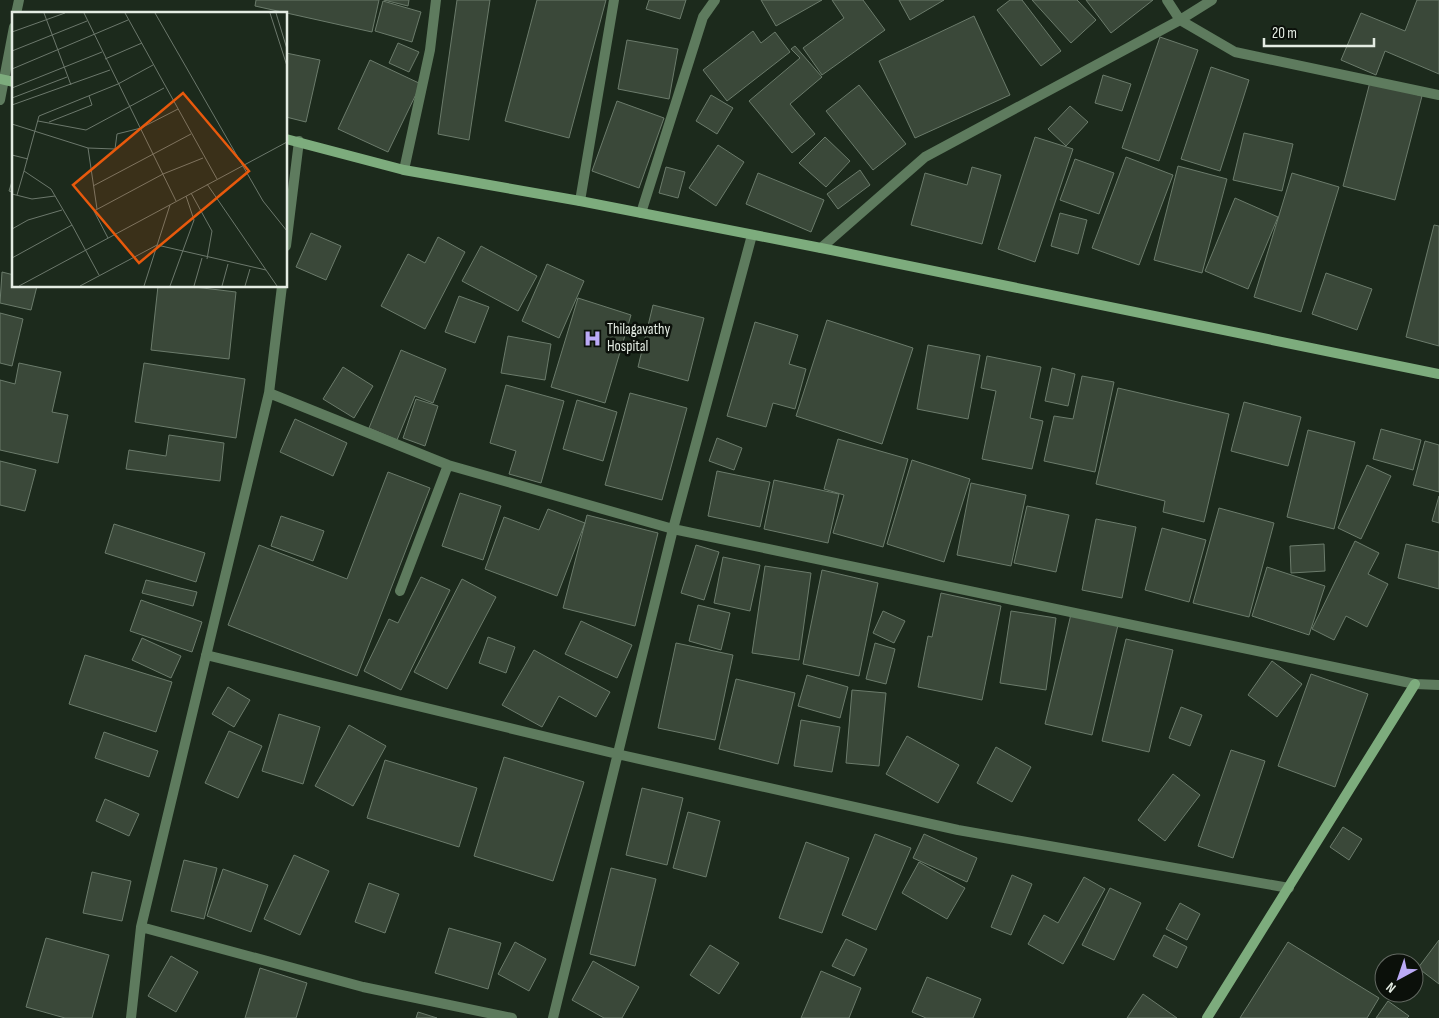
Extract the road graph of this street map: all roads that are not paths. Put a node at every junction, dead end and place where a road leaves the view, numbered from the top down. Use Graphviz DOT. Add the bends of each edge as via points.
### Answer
graph roads {
  1 [pos="436,0"];
  2 [pos="614,0"];
  3 [pos="715,0"];
  4 [pos="1167,0"];
  5 [pos="1212,0"];
  6 [pos="1180,20"];
  7 [pos="12,40"];
  8 [pos="6,80"];
  9 [pos="1439,95"];
  10 [pos="0,100"];
  11 [pos="288,139"];
  12 [pos="299,141"];
  13 [pos="404,170"];
  14 [pos="580,201"];
  15 [pos="641,213"];
  16 [pos="288,230"];
  17 [pos="752,235"];
  18 [pos="821,248"];
  19 [pos="282,288"];
  20 [pos="1439,374"];
  21 [pos="269,393"];
  22 [pos="448,465"];
  23 [pos="673,529"];
  24 [pos="400,591"];
  25 [pos="206,655"];
  26 [pos="1415,684"];
  27 [pos="1439,686"];
  28 [pos="618,754"];
  29 [pos="1289,888"];
  30 [pos="141,927"];
  31 [pos="130,1018"];
  32 [pos="512,1018"];
  33 [pos="553,1018"];
  34 [pos="1207,1018"];
  1 -- 13 [label="street" via="430,50"];
  2 -- 14 [label="street"];
  3 -- 15 [label="street" via="703,17"];
  4 -- 6 [label="street"];
  5 -- 6 [label="street"];
  6 -- 9 [label="street" via="1235,52"];
  6 -- 18 [label="street" via="925,158"];
  7 -- 8 [label="street"];
  8 -- 10 [label="street"];
  11 -- 12 [label="street"];
  12 -- 13 [label="street"];
  12 -- 16 [label="street"];
  13 -- 14 [label="street"];
  14 -- 15 [label="street"];
  15 -- 17 [label="street"];
  17 -- 18 [label="street"];
  17 -- 23 [label="street"];
  18 -- 20 [label="street"];
  19 -- 21 [label="street"];
  21 -- 22 [label="street"];
  21 -- 25 [label="street"];
  22 -- 23 [label="street"];
  22 -- 24 [label="street"];
  23 -- 26 [label="street"];
  23 -- 28 [label="street"];
  25 -- 28 [label="street"];
  25 -- 30 [label="street"];
  26 -- 27 [label="street"];
  26 -- 29 [label="street"];
  28 -- 29 [label="street" via="958,830"];
  28 -- 33 [label="street"];
  29 -- 34 [label="street"];
  30 -- 31 [label="street"];
  30 -- 32 [label="street" via="363,987"];
}
